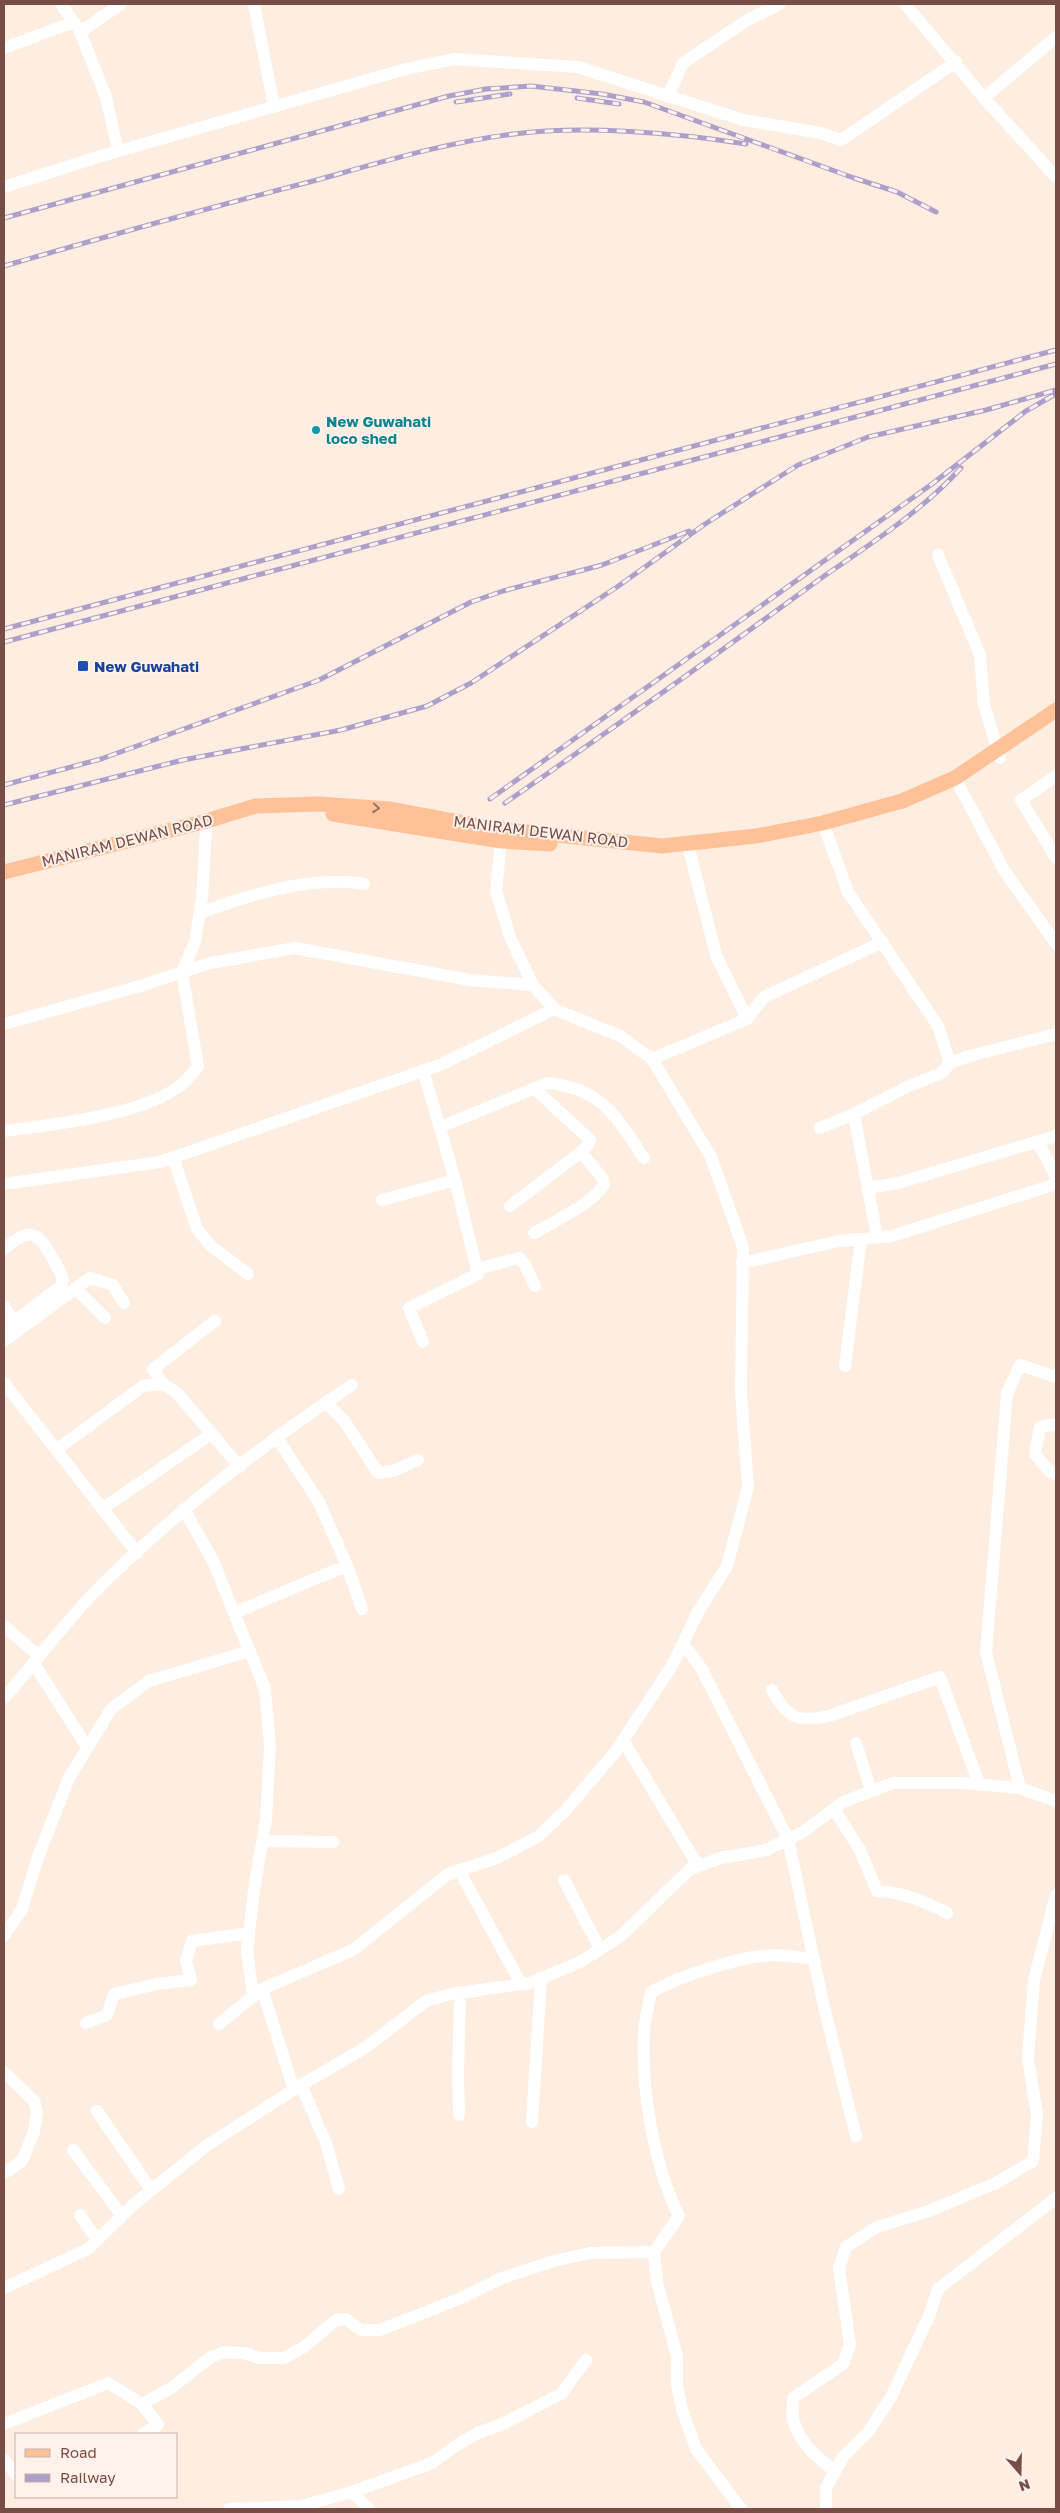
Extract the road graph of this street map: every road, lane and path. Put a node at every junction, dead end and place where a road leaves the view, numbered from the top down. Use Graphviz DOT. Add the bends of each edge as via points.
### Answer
graph roads {
  1 [pos="61,4"];
  2 [pos="121,4"];
  3 [pos="254,4"];
  4 [pos="780,4"];
  5 [pos="909,5"];
  6 [pos="77,27"];
  7 [pos="1056,37"];
  8 [pos="4,48"];
  9 [pos="956,62"];
  10 [pos="668,97"];
  11 [pos="984,98"];
  12 [pos="274,107"];
  13 [pos="118,151"];
  14 [pos="1054,171"];
  15 [pos="4,187"];
  16 [pos="938,554"];
  17 [pos="1056,710"];
  18 [pos="1056,721"];
  19 [pos="999,754"];
  20 [pos="1056,776"];
  21 [pos="957,782"];
  22 [pos="825,827"];
  23 [pos="206,830"];
  24 [pos="501,841"];
  25 [pos="690,853"];
  26 [pos="1056,858"];
  27 [pos="4,872"];
  28 [pos="4,880"];
  29 [pos="364,884"];
  30 [pos="200,913"];
  31 [pos="883,942"];
  32 [pos="1056,944"];
  33 [pos="182,972"];
  34 [pos="533,985"];
  35 [pos="554,1009"];
  36 [pos="747,1019"];
  37 [pos="4,1024"];
  38 [pos="1056,1034"];
  39 [pos="652,1060"];
  40 [pos="950,1064"];
  41 [pos="424,1070"];
  42 [pos="534,1088"];
  43 [pos="854,1114"];
  44 [pos="440,1127"];
  45 [pos="820,1128"];
  46 [pos="4,1131"];
  47 [pos="1056,1136"];
  48 [pos="1038,1142"];
  49 [pos="581,1152"];
  50 [pos="173,1157"];
  51 [pos="644,1158"];
  52 [pos="1056,1177"];
  53 [pos="455,1180"];
  54 [pos="4,1184"];
  55 [pos="1056,1184"];
  56 [pos="867,1188"];
  57 [pos="382,1200"];
  58 [pos="510,1206"];
  59 [pos="534,1233"];
  60 [pos="877,1237"];
  61 [pos="861,1239"];
  62 [pos="4,1249"];
  63 [pos="742,1263"];
  64 [pos="477,1269"];
  65 [pos="248,1274"];
  66 [pos="535,1286"];
  67 [pos="75,1288"];
  68 [pos="124,1303"];
  69 [pos="4,1306"];
  70 [pos="105,1318"];
  71 [pos="215,1320"];
  72 [pos="9,1325"];
  73 [pos="4,1341"];
  74 [pos="422,1342"];
  75 [pos="845,1366"];
  76 [pos="1056,1377"];
  77 [pos="4,1383"];
  78 [pos="163,1384"];
  79 [pos="352,1385"];
  80 [pos="326,1402"];
  81 [pos="1056,1424"];
  82 [pos="211,1434"];
  83 [pos="277,1438"];
  84 [pos="56,1450"];
  85 [pos="418,1460"];
  86 [pos="240,1467"];
  87 [pos="1056,1474"];
  88 [pos="102,1509"];
  89 [pos="184,1509"];
  90 [pos="137,1553"];
  91 [pos="348,1568"];
  92 [pos="362,1609"];
  93 [pos="234,1613"];
  94 [pos="4,1626"];
  95 [pos="683,1643"];
  96 [pos="250,1651"];
  97 [pos="37,1660"];
  98 [pos="772,1690"];
  99 [pos="4,1698"];
  100 [pos="623,1740"];
  101 [pos="856,1743"];
  102 [pos="87,1747"];
  103 [pos="979,1784"];
  104 [pos="1020,1788"];
  105 [pos="871,1791"];
  106 [pos="1056,1801"];
  107 [pos="834,1809"];
  108 [pos="788,1839"];
  109 [pos="263,1841"];
  110 [pos="334,1842"];
  111 [pos="698,1866"];
  112 [pos="459,1870"];
  113 [pos="564,1880"];
  114 [pos="1056,1895"];
  115 [pos="948,1913"];
  116 [pos="249,1932"];
  117 [pos="4,1936"];
  118 [pos="600,1950"];
  119 [pos="814,1959"];
  120 [pos="541,1978"];
  121 [pos="521,1984"];
  122 [pos="258,1993"];
  123 [pos="460,1993"];
  124 [pos="86,2023"];
  125 [pos="218,2024"];
  126 [pos="4,2072"];
  127 [pos="298,2087"];
  128 [pos="97,2111"];
  129 [pos="459,2115"];
  130 [pos="532,2122"];
  131 [pos="856,2136"];
  132 [pos="73,2150"];
  133 [pos="4,2173"];
  134 [pos="339,2189"];
  135 [pos="151,2190"];
  136 [pos="1056,2198"];
  137 [pos="80,2215"];
  138 [pos="122,2216"];
  139 [pos="97,2240"];
  140 [pos="654,2252"];
  141 [pos="4,2288"];
  142 [pos="586,2360"];
  143 [pos="142,2404"];
  144 [pos="4,2424"];
  145 [pos="145,2433"];
  146 [pos="4,2460"];
  147 [pos="835,2471"];
  148 [pos="15,2473"];
  149 [pos="352,2492"];
  150 [pos="229,2509"];
  151 [pos="369,2509"];
  152 [pos="741,2509"];
  153 [pos="826,2509"];
  1 -- 6 [label="street"];
  2 -- 6 [label="street"];
  3 -- 12 [label="street"];
  4 -- 10 [label="street" via="749,19 683,62"];
  5 -- 9 [label="street"];
  6 -- 8 [label="street"];
  6 -- 13 [label="street" via="106,97"];
  7 -- 11 [label="street"];
  9 -- 10 [label="street" via="841,140 820,133 743,120"];
  9 -- 11 [label="street"];
  10 -- 12 [label="street" via="578,67 454,59 406,69"];
  11 -- 14 [label="street"];
  12 -- 13 [label="street"];
  13 -- 15 [label="street"];
  16 -- 19 [label="street" via="980,655 984,706"];
  17 -- 19 [label="main road, MANIRAM DEWAN ROAD"];
  18 -- 19 [label="main road, MANIRAM DEWAN ROAD"];
  19 -- 21 [label="main road, MANIRAM DEWAN ROAD"];
  20 -- 26 [label="street" via="1021,800"];
  21 -- 22 [label="main road, MANIRAM DEWAN ROAD" via="906,810"];
  21 -- 32 [label="street" via="1004,870"];
  22 -- 25 [label="main road, MANIRAM DEWAN ROAD" via="759,844"];
  27 -- 22 [label="main road, MANIRAM DEWAN ROAD, one-way" via="256,806 319,804 390,809 498,829 662,846"];
  22 -- 31 [label="street" via="848,892"];
  23 -- 24 [label="main road, MANIRAM DEWAN ROAD" via="260,814 323,813"];
  23 -- 28 [label="main road, MANIRAM DEWAN ROAD"];
  23 -- 30 [label="street"];
  24 -- 25 [label="main road, MANIRAM DEWAN ROAD" via="666,855"];
  24 -- 34 [label="street" via="496,891 510,937"];
  25 -- 36 [label="street" via="716,955"];
  29 -- 30 [label="street" via="301,884 236,900"];
  30 -- 33 [label="street" via="195,942"];
  31 -- 36 [label="street" via="764,997"];
  31 -- 40 [label="street" via="938,1026"];
  33 -- 34 [label="street" via="210,963 295,948 470,980"];
  33 -- 37 [label="street"];
  33 -- 46 [label="street" via="198,1067 181,1085 143,1104 69,1122"];
  34 -- 35 [label="street"];
  35 -- 39 [label="street" via="620,1036"];
  35 -- 41 [label="street"];
  36 -- 39 [label="street"];
  38 -- 40 [label="street" via="969,1056"];
  39 -- 63 [label="street" via="711,1158 743,1247"];
  40 -- 43 [label="street" via="942,1073"];
  41 -- 44 [label="street"];
  41 -- 50 [label="street"];
  42 -- 44 [label="street"];
  42 -- 49 [label="street" via="587,1135 590,1140"];
  42 -- 51 [label="street" via="548,1083 567,1085 596,1097 616,1116"];
  43 -- 45 [label="street"];
  43 -- 56 [label="street"];
  44 -- 53 [label="street"];
  47 -- 48 [label="street"];
  48 -- 52 [label="street"];
  48 -- 56 [label="street" via="898,1183"];
  49 -- 58 [label="street"];
  49 -- 59 [label="street" via="603,1179 604,1185 574,1210"];
  50 -- 54 [label="street" via="160,1162"];
  50 -- 65 [label="street" via="197,1229 211,1246"];
  53 -- 57 [label="street"];
  53 -- 64 [label="street"];
  55 -- 60 [label="street" via="892,1236"];
  56 -- 60 [label="street"];
  60 -- 61 [label="street"];
  61 -- 63 [label="street"];
  61 -- 75 [label="street"];
  62 -- 72 [label="street" via="24,1235 41,1238 63,1280 60,1286"];
  63 -- 95 [label="street" via="741,1393 748,1487 727,1566"];
  64 -- 66 [label="street" via="519,1258"];
  64 -- 74 [label="street" via="478,1274 409,1308"];
  67 -- 68 [label="street" via="90,1278 112,1285"];
  67 -- 70 [label="street"];
  67 -- 73 [label="street"];
  69 -- 72 [label="street"];
  71 -- 78 [label="street" via="153,1369"];
  76 -- 104 [label="street" via="1020,1365 1007,1394 993,1536 986,1652"];
  77 -- 84 [label="street"];
  78 -- 82 [label="street" via="177,1393"];
  78 -- 84 [label="street" via="143,1386"];
  79 -- 80 [label="street"];
  80 -- 83 [label="street"];
  80 -- 85 [label="street" via="345,1422 378,1473 393,1471"];
  81 -- 87 [label="street" via="1040,1427 1036,1454 1050,1472"];
  82 -- 86 [label="street"];
  82 -- 88 [label="street"];
  83 -- 86 [label="street"];
  83 -- 91 [label="street" via="319,1502"];
  84 -- 88 [label="street"];
  86 -- 89 [label="street"];
  88 -- 90 [label="street"];
  89 -- 90 [label="street"];
  89 -- 93 [label="street" via="213,1561"];
  90 -- 97 [label="street" via="90,1598"];
  91 -- 92 [label="street"];
  91 -- 93 [label="street" via="336,1570"];
  93 -- 96 [label="street"];
  94 -- 97 [label="street"];
  95 -- 100 [label="street" via="673,1664"];
  95 -- 108 [label="street" via="701,1668"];
  96 -- 102 [label="street" via="149,1681 111,1709"];
  96 -- 109 [label="street" via="265,1689 270,1746"];
  97 -- 99 [label="street"];
  97 -- 102 [label="street"];
  98 -- 103 [label="street" via="782,1708 793,1716 812,1720 940,1677"];
  100 -- 111 [label="street"];
  100 -- 112 [label="street" via="565,1811 539,1836 497,1858"];
  101 -- 105 [label="street"];
  102 -- 117 [label="street" via="69,1778 38,1857 22,1909"];
  103 -- 104 [label="street"];
  103 -- 105 [label="street" via="893,1783"];
  104 -- 106 [label="street"];
  105 -- 107 [label="street"];
  107 -- 108 [label="street"];
  107 -- 115 [label="street" via="860,1850 876,1891 917,1898"];
  108 -- 111 [label="street" via="766,1850 721,1858"];
  108 -- 119 [label="street"];
  109 -- 110 [label="street"];
  109 -- 116 [label="street"];
  111 -- 118 [label="street" via="690,1869 621,1936"];
  112 -- 121 [label="street"];
  112 -- 122 [label="street" via="448,1874 353,1950"];
  113 -- 118 [label="street"];
  114 -- 147 [label="street" via="1033,1990 1028,2059 1037,2114 1033,2161 996,2183 929,2211 877,2227 846,2247 839,2268 850,2345 843,2364 793,2398 793,2421 804,2442 816,2457"];
  116 -- 122 [label="street" via="247,1951"];
  116 -- 124 [label="street" via="192,1940 186,1960 191,1980 114,1994 107,2015"];
  118 -- 120 [label="street"];
  119 -- 131 [label="street"];
  119 -- 140 [label="street" via="775,1955 728,1964 672,1980 651,1992 644,2032 645,2088 666,2190 679,2216"];
  120 -- 121 [label="street"];
  120 -- 130 [label="street"];
  121 -- 123 [label="street"];
  122 -- 125 [label="street"];
  122 -- 127 [label="street"];
  123 -- 127 [label="street" via="426,2001 365,2048"];
  123 -- 129 [label="street"];
  126 -- 133 [label="street" via="34,2101 37,2112 34,2132 22,2161"];
  127 -- 134 [label="street" via="326,2143"];
  127 -- 135 [label="street" via="206,2146"];
  128 -- 135 [label="street"];
  132 -- 138 [label="street"];
  135 -- 138 [label="street"];
  136 -- 147 [label="street" via="938,2289 926,2325 891,2397 868,2432 843,2457"];
  137 -- 139 [label="street"];
  138 -- 139 [label="street"];
  139 -- 141 [label="street" via="88,2249"];
  140 -- 143 [label="street" via="590,2253 554,2261 502,2278 380,2330 361,2330 346,2319 336,2320 304,2348 284,2358 224,2352"];
  140 -- 152 [label="street" via="657,2282 677,2356 676,2386 696,2449"];
  142 -- 149 [label="street" via="561,2394 478,2433 432,2464"];
  143 -- 144 [label="street" via="108,2383"];
  143 -- 145 [label="street" via="158,2425"];
  146 -- 148 [label="street"];
  147 -- 153 [label="street" via="826,2488"];
  149 -- 150 [label="street" via="301,2506"];
  149 -- 151 [label="street"];
}
